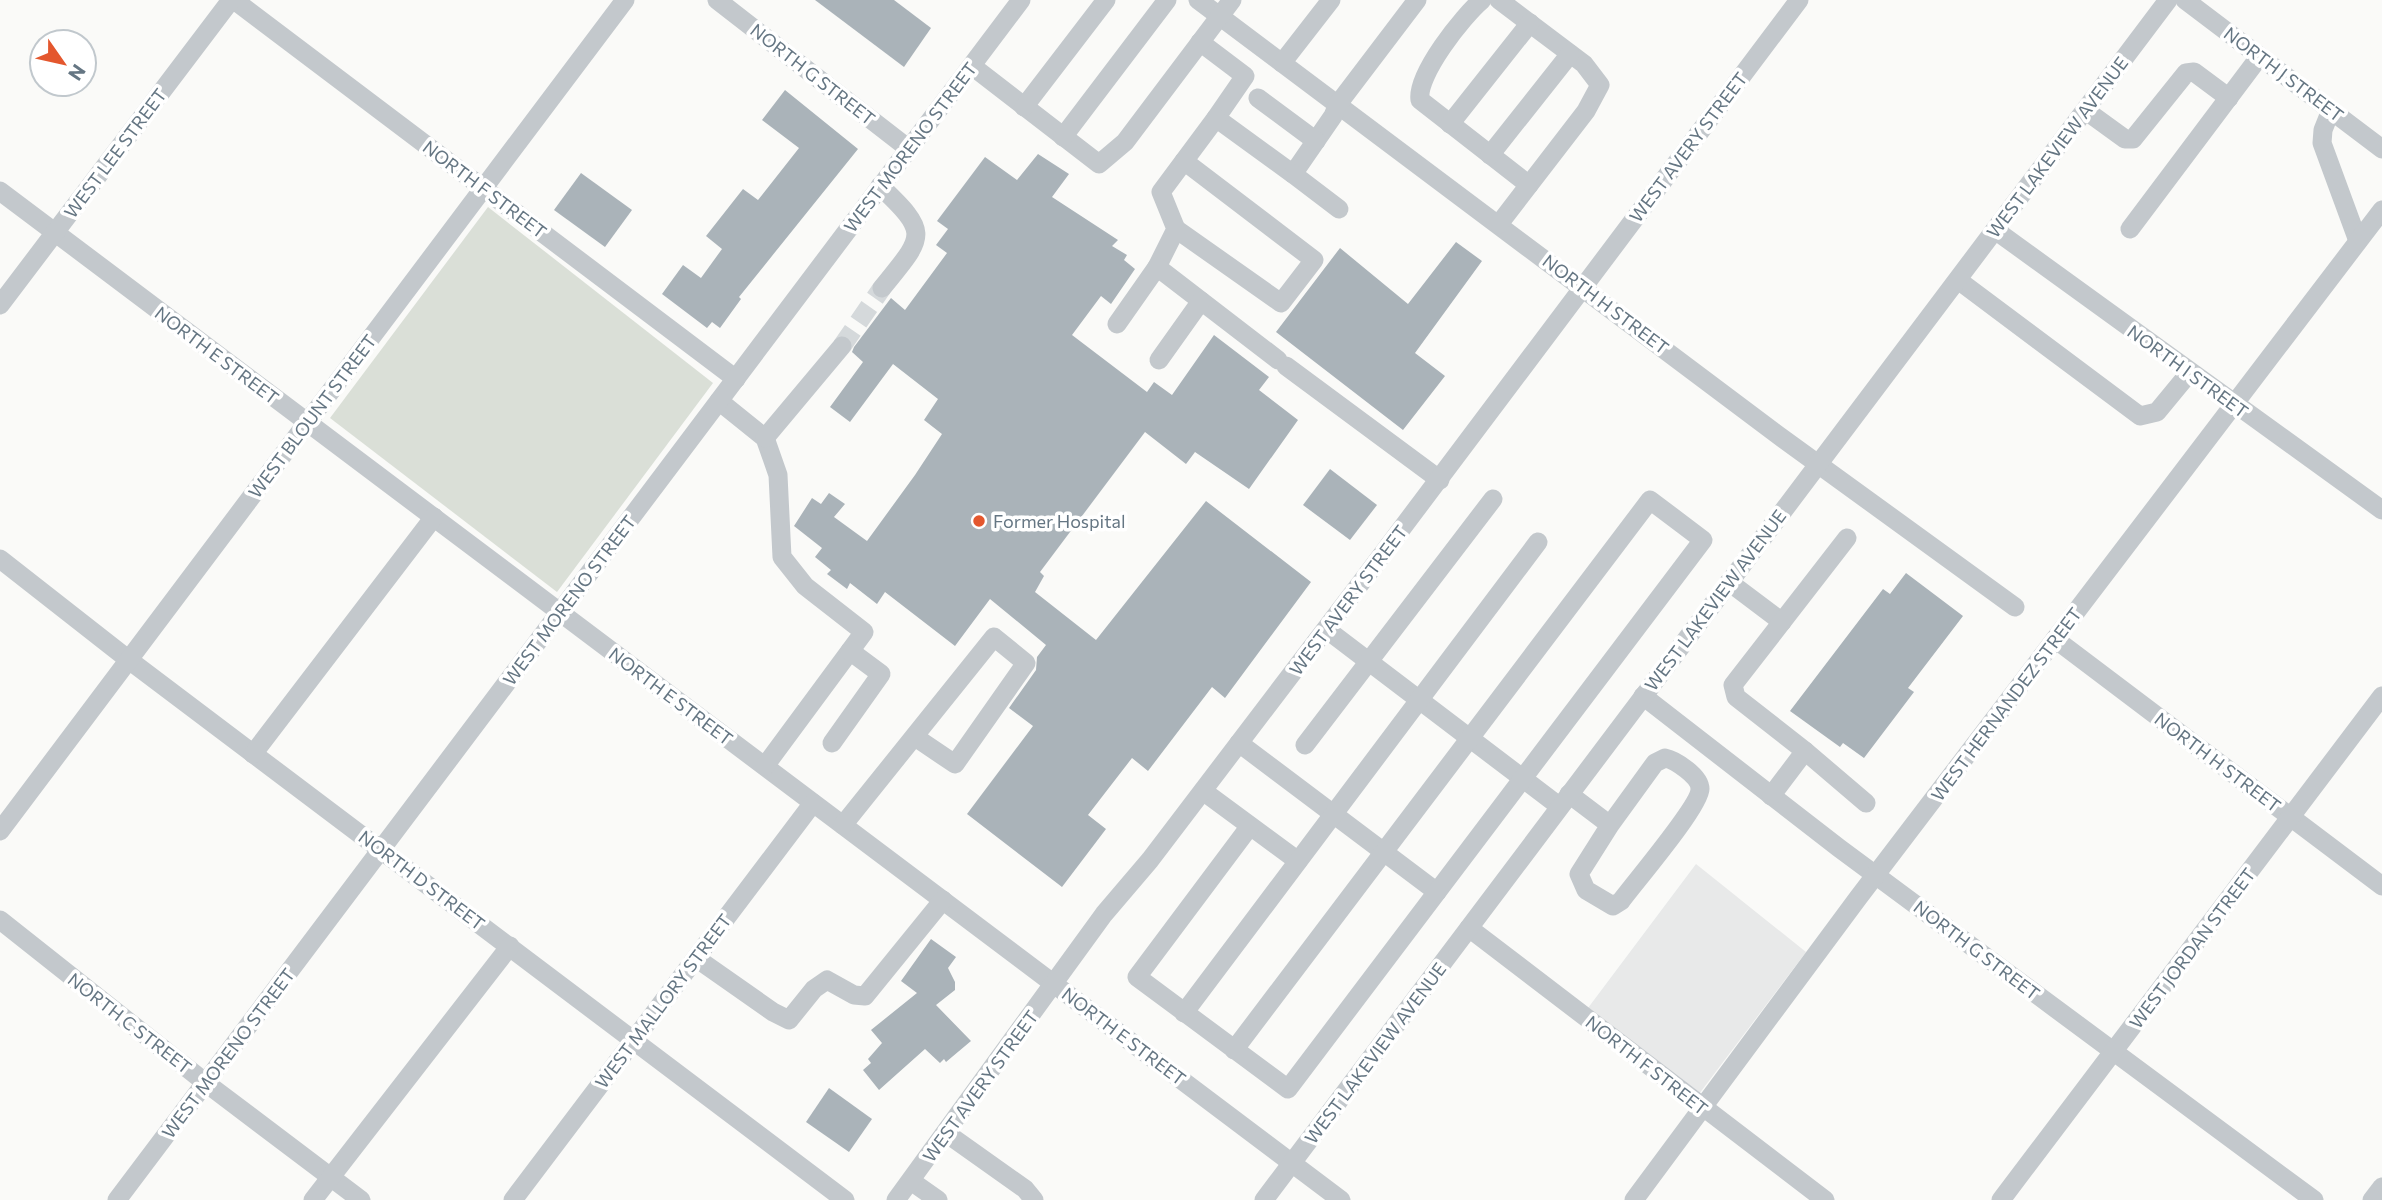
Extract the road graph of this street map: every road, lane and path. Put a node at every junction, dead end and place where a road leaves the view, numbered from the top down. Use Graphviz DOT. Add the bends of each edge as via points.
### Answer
graph roads {
  1 [pos="232,0"];
  2 [pos="625,0"];
  3 [pos="717,0"];
  4 [pos="1021,0"];
  5 [pos="1106,0"];
  6 [pos="1167,0"];
  7 [pos="1198,0"];
  8 [pos="1232,0"];
  9 [pos="1331,0"];
  10 [pos="1417,0"];
  11 [pos="1482,0"];
  12 [pos="1499,0"];
  13 [pos="1799,0"];
  14 [pos="2168,0"];
  15 [pos="2185,0"];
  16 [pos="1220,16"];
  17 [pos="1530,23"];
  18 [pos="1200,42"];
  19 [pos="1570,54"];
  20 [pos="2260,57"];
  21 [pos="1282,63"];
  22 [pos="972,66"];
  23 [pos="1258,98"];
  24 [pos="2229,98"];
  25 [pos="1338,104"];
  26 [pos="1024,107"];
  27 [pos="2085,110"];
  28 [pos="2331,110"];
  29 [pos="1216,118"];
  30 [pos="1450,124"];
  31 [pos="1063,136"];
  32 [pos="1316,141"];
  33 [pos="909,149"];
  34 [pos="2382,149"];
  35 [pos="1490,155"];
  36 [pos="1184,161"];
  37 [pos="1293,174"];
  38 [pos="1529,185"];
  39 [pos="880,186"];
  40 [pos="483,188"];
  41 [pos="0,191"];
  42 [pos="1339,209"];
  43 [pos="2382,210"];
  44 [pos="1499,224"];
  45 [pos="1176,229"];
  46 [pos="2130,229"];
  47 [pos="1995,230"];
  48 [pos="55,233"];
  49 [pos="2358,241"];
  50 [pos="1157,267"];
  51 [pos="1958,279"];
  52 [pos="1583,286"];
  53 [pos="882,288"];
  54 [pos="1201,301"];
  55 [pos="0,305"];
  56 [pos="1116,324"];
  57 [pos="842,346"];
  58 [pos="1159,360"];
  59 [pos="2190,372"];
  60 [pos="736,379"];
  61 [pos="719,401"];
  62 [pos="2234,404"];
  63 [pos="307,422"];
  64 [pos="765,438"];
  65 [pos="1818,463"];
  66 [pos="1440,480"];
  67 [pos="1493,499"];
  68 [pos="2382,510"];
  69 [pos="434,517"];
  70 [pos="1847,538"];
  71 [pos="1538,542"];
  72 [pos="0,559"];
  73 [pos="1729,582"];
  74 [pos="2015,607"];
  75 [pos="559,612"];
  76 [pos="1782,622"];
  77 [pos="1326,629"];
  78 [pos="2054,639"];
  79 [pos="850,651"];
  80 [pos="129,660"];
  81 [pos="1368,662"];
  82 [pos="1643,696"];
  83 [pos="2382,696"];
  84 [pos="1419,700"];
  85 [pos="915,737"];
  86 [pos="1470,738"];
  87 [pos="832,743"];
  88 [pos="1239,743"];
  89 [pos="1305,745"];
  90 [pos="1805,751"];
  91 [pos="253,754"];
  92 [pos="765,766"];
  93 [pos="1523,779"];
  94 [pos="1203,791"];
  95 [pos="1771,796"];
  96 [pos="1564,800"];
  97 [pos="813,803"];
  98 [pos="1866,803"];
  99 [pos="1334,814"];
  100 [pos="2291,817"];
  101 [pos="843,825"];
  102 [pos="1250,825"];
  103 [pos="1610,825"];
  104 [pos="0,831"];
  105 [pos="381,850"];
  106 [pos="1384,852"];
  107 [pos="1298,861"];
  108 [pos="1876,875"];
  109 [pos="2382,886"];
  110 [pos="1437,892"];
  111 [pos="943,900"];
  112 [pos="0,920"];
  113 [pos="1469,928"];
  114 [pos="510,946"];
  115 [pos="696,958"];
  116 [pos="1054,984"];
  117 [pos="1184,1013"];
  118 [pos="634,1040"];
  119 [pos="1234,1050"];
  120 [pos="2114,1051"];
  121 [pos="206,1083"];
  122 [pos="1702,1107"];
  123 [pos="946,1133"];
  124 [pos="1292,1163"];
  125 [pos="331,1177"];
  126 [pos="911,1181"];
  127 [pos="2382,1187"];
  128 [pos="117,1200"];
  129 [pos="313,1200"];
  130 [pos="361,1200"];
  131 [pos="513,1200"];
  132 [pos="845,1200"];
  133 [pos="896,1200"];
  134 [pos="938,1200"];
  135 [pos="1034,1200"];
  136 [pos="1264,1200"];
  137 [pos="1341,1200"];
  138 [pos="1634,1200"];
  139 [pos="1825,1200"];
  140 [pos="2001,1200"];
  141 [pos="2314,1200"];
  142 [pos="2372,1200"];
  1 -- 40 [label="street, NORTH F STREET"];
  1 -- 48 [label="street, WEST LEE STREET"];
  2 -- 40 [label="street, WEST BLOUNT STREET"];
  3 -- 33 [label="street, NORTH G STREET"];
  4 -- 22 [label="street, WEST MORENO STREET"];
  5 -- 26 [label="street"];
  6 -- 31 [label="street"];
  7 -- 16 [label="street, NORTH H STREET"];
  8 -- 16 [label="street"];
  9 -- 21 [label="street"];
  10 -- 25 [label="street"];
  11 -- 30 [label="street" via="1432,62 1419,91 1420,100"];
  12 -- 17 [label="street"];
  13 -- 52 [label="street, WEST AVERY STREET"];
  14 -- 27 [label="street, WEST LAKEVIEW AVENUE"];
  15 -- 20 [label="street, NORTH J STREET"];
  16 -- 18 [label="street"];
  16 -- 21 [label="street, NORTH H STREET"];
  17 -- 19 [label="street"];
  17 -- 30 [label="street"];
  18 -- 29 [label="street" via="1245,76"];
  18 -- 31 [label="street" via="1125,142 1099,164"];
  19 -- 35 [label="street"];
  19 -- 38 [label="street" via="1600,85 1586,111"];
  20 -- 24 [label="street"];
  20 -- 28 [label="street, NORTH J STREET"];
  21 -- 25 [label="street, NORTH H STREET"];
  22 -- 26 [label="street"];
  22 -- 33 [label="street, WEST MORENO STREET"];
  23 -- 32 [label="street"];
  24 -- 27 [label="street" via="2194,72 2186,73 2133,139 2125,139"];
  24 -- 46 [label="street"];
  25 -- 32 [label="street"];
  25 -- 44 [label="street, NORTH H STREET"];
  26 -- 31 [label="street"];
  27 -- 47 [label="street, WEST LAKEVIEW AVENUE"];
  28 -- 34 [label="street, NORTH J STREET"];
  28 -- 49 [label="street" via="2322,143"];
  29 -- 36 [label="street"];
  29 -- 37 [label="street"];
  30 -- 35 [label="street"];
  32 -- 37 [label="street"];
  33 -- 39 [label="street, WEST MORENO STREET"];
  35 -- 38 [label="street"];
  36 -- 45 [label="street" via="1161,192"];
  36 -- 45 [label="street" via="1314,260 1281,303"];
  37 -- 42 [label="street"];
  38 -- 44 [label="street"];
  39 -- 53 [label="street" via="918,228 918,238 906,258"];
  39 -- 60 [label="street, WEST MORENO STREET"];
  40 -- 60 [label="street, NORTH F STREET"];
  40 -- 63 [label="street, WEST BLOUNT STREET"];
  41 -- 48 [label="street, NORTH E STREET"];
  43 -- 49 [label="street, WEST HERNANDEZ STREET"];
  44 -- 52 [label="street, NORTH H STREET"];
  45 -- 50 [label="street"];
  47 -- 51 [label="street, WEST LAKEVIEW AVENUE"];
  47 -- 59 [label="street, NORTH I STREET"];
  48 -- 55 [label="street, WEST LEE STREET"];
  48 -- 63 [label="street, NORTH E STREET"];
  49 -- 62 [label="street, WEST HERNANDEZ STREET"];
  50 -- 54 [label="street"];
  50 -- 56 [label="street"];
  51 -- 59 [label="street" via="2140,416 2157,412"];
  51 -- 65 [label="street, WEST LAKEVIEW AVENUE"];
  52 -- 65 [label="street, NORTH H STREET"];
  52 -- 66 [label="street, WEST AVERY STREET"];
  54 -- 58 [label="street"];
  54 -- 66 [label="street"];
  57 -- 64 [label="street"];
  59 -- 62 [label="street, NORTH I STREET"];
  60 -- 61 [label="street, WEST MORENO STREET"];
  61 -- 64 [label="street"];
  61 -- 75 [label="street, WEST MORENO STREET"];
  62 -- 68 [label="street, NORTH I STREET"];
  62 -- 78 [label="street, WEST HERNANDEZ STREET"];
  63 -- 69 [label="street, NORTH E STREET"];
  63 -- 80 [label="street, WEST BLOUNT STREET"];
  64 -- 79 [label="street" via="778,475 782,557 805,586 864,632"];
  65 -- 73 [label="street, WEST LAKEVIEW AVENUE"];
  65 -- 74 [label="street, NORTH H STREET"];
  66 -- 77 [label="street, WEST AVERY STREET"];
  67 -- 81 [label="street"];
  69 -- 75 [label="street, NORTH E STREET"];
  69 -- 91 [label="street"];
  70 -- 76 [label="street"];
  71 -- 84 [label="street"];
  72 -- 80 [label="street, NORTH D STREET"];
  73 -- 76 [label="street"];
  73 -- 82 [label="street, WEST LAKEVIEW AVENUE"];
  75 -- 92 [label="street, NORTH E STREET"];
  75 -- 105 [label="street, WEST MORENO STREET"];
  76 -- 90 [label="street" via="1733,685 1736,697"];
  77 -- 81 [label="street"];
  77 -- 88 [label="street, WEST AVERY STREET"];
  78 -- 100 [label="street, NORTH H STREET"];
  78 -- 108 [label="street, WEST HERNANDEZ STREET"];
  79 -- 87 [label="street" via="881,674"];
  79 -- 92 [label="street"];
  80 -- 91 [label="street, NORTH D STREET"];
  80 -- 104 [label="street, WEST BLOUNT STREET"];
  81 -- 84 [label="street"];
  81 -- 89 [label="street"];
  82 -- 95 [label="street, NORTH G STREET"];
  82 -- 96 [label="street, WEST LAKEVIEW AVENUE"];
  83 -- 100 [label="street, WEST JORDAN STREET"];
  84 -- 86 [label="street"];
  84 -- 99 [label="street"];
  85 -- 85 [label="street" via="994,638 1026,663 955,764"];
  85 -- 101 [label="street"];
  86 -- 93 [label="street"];
  86 -- 93 [label="street" via="1650,500 1703,540"];
  86 -- 106 [label="street"];
  88 -- 94 [label="street, WEST AVERY STREET"];
  88 -- 99 [label="street"];
  90 -- 95 [label="street"];
  90 -- 98 [label="street"];
  91 -- 105 [label="street, NORTH D STREET"];
  92 -- 97 [label="street, NORTH E STREET"];
  93 -- 96 [label="street"];
  93 -- 110 [label="street"];
  94 -- 102 [label="street"];
  94 -- 116 [label="street, WEST AVERY STREET"];
  95 -- 108 [label="street, NORTH G STREET"];
  96 -- 103 [label="street"];
  96 -- 113 [label="street, WEST LAKEVIEW AVENUE"];
  97 -- 101 [label="street, NORTH E STREET"];
  97 -- 115 [label="street, WEST MALLORY STREET"];
  99 -- 106 [label="street"];
  99 -- 107 [label="street"];
  100 -- 109 [label="street, NORTH H STREET"];
  100 -- 120 [label="street, WEST JORDAN STREET"];
  101 -- 111 [label="street, NORTH E STREET"];
  102 -- 107 [label="street"];
  102 -- 117 [label="street" via="1137,977"];
  103 -- 103 [label="street" via="1579,874 1586,890 1613,906 1688,813 1700,785 1665,758 1656,763"];
  105 -- 114 [label="street, NORTH D STREET"];
  105 -- 121 [label="street, WEST MORENO STREET"];
  106 -- 110 [label="street"];
  106 -- 119 [label="street"];
  107 -- 117 [label="street"];
  108 -- 120 [label="street, NORTH G STREET"];
  108 -- 122 [label="street, WEST HERNANDEZ STREET"];
  110 -- 119 [label="street" via="1288,1089"];
  111 -- 115 [label="street" via="865,996 853,995 827,980 789,1020"];
  111 -- 116 [label="street, NORTH E STREET"];
  112 -- 121 [label="street, NORTH C STREET"];
  113 -- 122 [label="street, NORTH F STREET"];
  113 -- 124 [label="street, WEST LAKEVIEW AVENUE"];
  114 -- 118 [label="street, NORTH D STREET"];
  114 -- 125 [label="street"];
  115 -- 118 [label="street, WEST MALLORY STREET"];
  116 -- 123 [label="street, WEST AVERY STREET"];
  116 -- 124 [label="street, NORTH E STREET"];
  117 -- 119 [label="street"];
  118 -- 131 [label="street, WEST MALLORY STREET"];
  118 -- 132 [label="street, NORTH D STREET"];
  120 -- 140 [label="street, WEST JORDAN STREET"];
  120 -- 141 [label="street, NORTH G STREET"];
  121 -- 125 [label="street, NORTH C STREET"];
  121 -- 128 [label="street, WEST MORENO STREET"];
  122 -- 138 [label="street, WEST HERNANDEZ STREET"];
  122 -- 139 [label="street, NORTH F STREET"];
  123 -- 126 [label="street, WEST AVERY STREET"];
  123 -- 135 [label="street"];
  124 -- 136 [label="street, WEST LAKEVIEW AVENUE"];
  124 -- 137 [label="street, NORTH E STREET"];
  125 -- 129 [label="street"];
  125 -- 130 [label="street, NORTH C STREET"];
  126 -- 133 [label="street, WEST AVERY STREET"];
  126 -- 134 [label="street"];
  127 -- 142 [label="street"];
}
